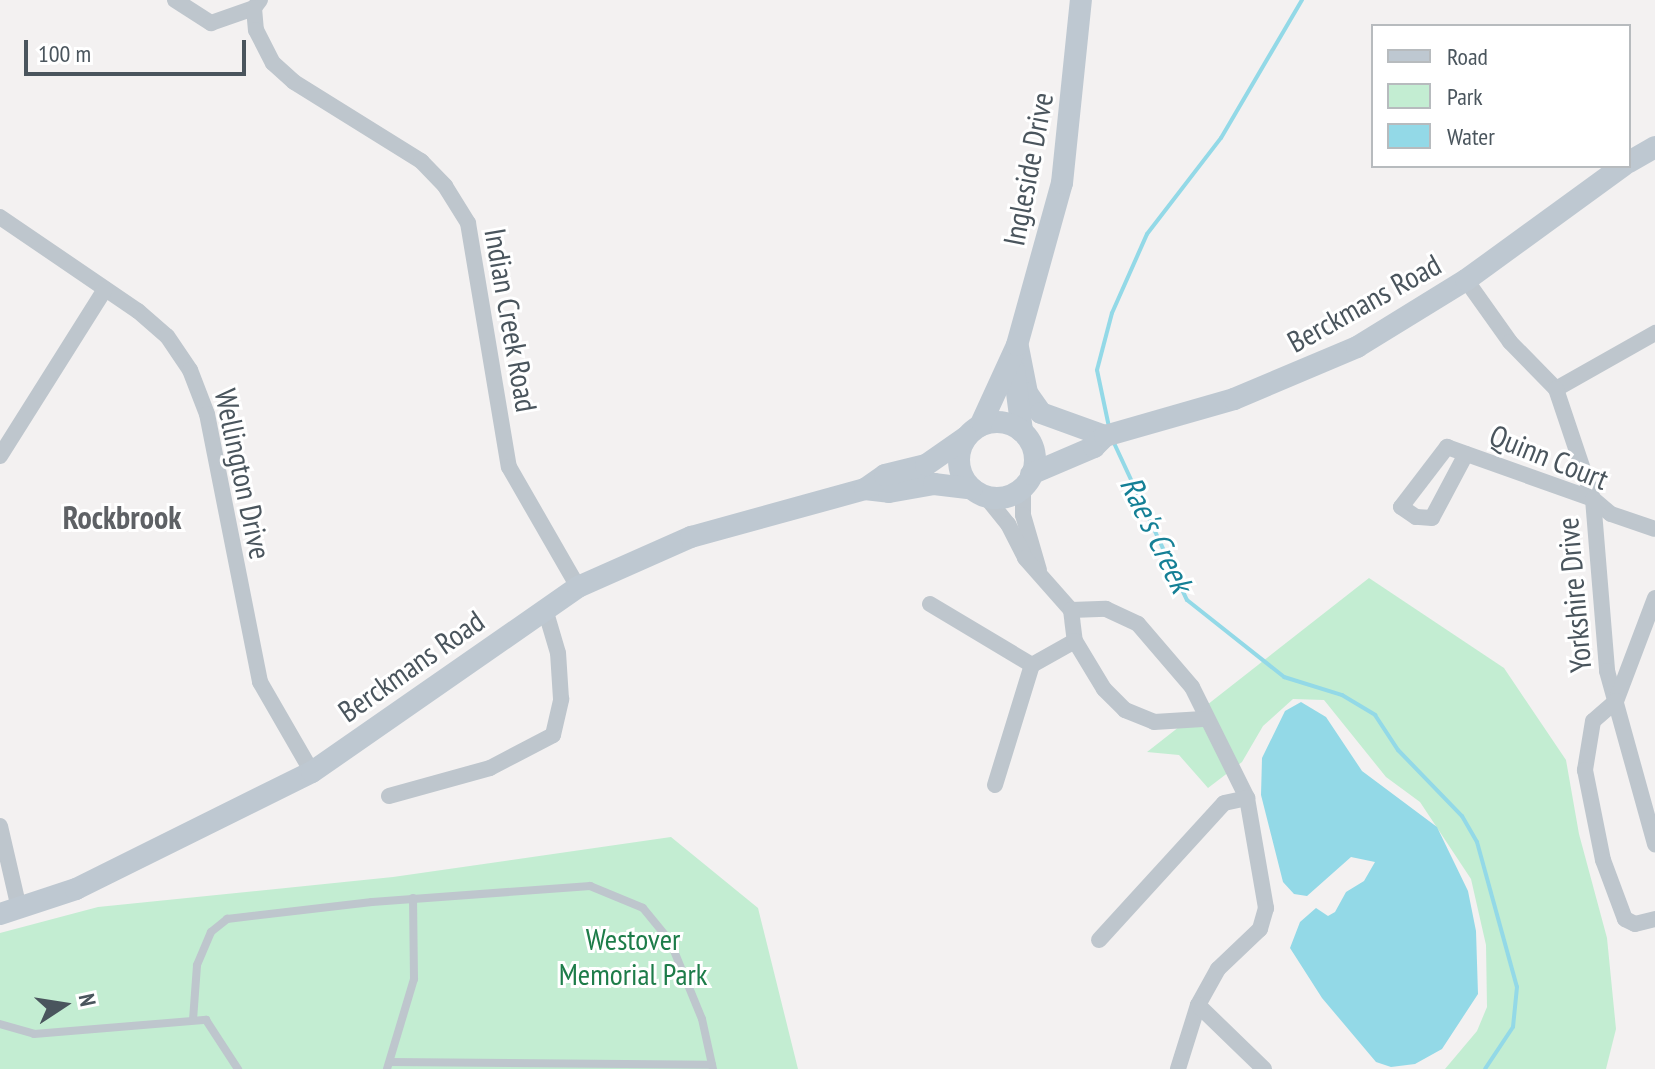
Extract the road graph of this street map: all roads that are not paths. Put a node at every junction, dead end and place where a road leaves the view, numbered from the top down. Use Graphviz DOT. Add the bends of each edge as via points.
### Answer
graph roads {
  1 [pos="175,0"];
  2 [pos="1081,0"];
  3 [pos="257,4"];
  4 [pos="1655,147"];
  5 [pos="1631,161"];
  6 [pos="1620,168"];
  7 [pos="0,217"];
  8 [pos="1466,280"];
  9 [pos="105,289"];
  10 [pos="1655,333"];
  11 [pos="1017,345"];
  12 [pos="1556,389"];
  13 [pos="973,432"];
  14 [pos="1023,432"];
  15 [pos="1098,434"];
  16 [pos="1466,454"];
  17 [pos="0,456"];
  18 [pos="1027,480"];
  19 [pos="865,489"];
  20 [pos="979,493"];
  21 [pos="1593,499"];
  22 [pos="1655,529"];
  23 [pos="1041,575"];
  24 [pos="578,587"];
  25 [pos="1655,598"];
  26 [pos="930,604"];
  27 [pos="545,609"];
  28 [pos="1071,610"];
  29 [pos="1075,641"];
  30 [pos="1032,665"];
  31 [pos="1616,701"];
  32 [pos="1203,719"];
  33 [pos="312,772"];
  34 [pos="995,785"];
  35 [pos="389,796"];
  36 [pos="1247,798"];
  37 [pos="0,826"];
  38 [pos="1655,844"];
  39 [pos="413,898"];
  40 [pos="10,911"];
  41 [pos="1655,919"];
  42 [pos="1099,940"];
  43 [pos="1198,1005"];
  44 [pos="193,1020"];
  45 [pos="0,1024"];
  46 [pos="389,1066"];
  47 [pos="712,1067"];
  48 [pos="238,1069"];
  49 [pos="1178,1069"];
  50 [pos="1264,1069"];
  1 -- 3 [label="street" via="211,23"];
  2 -- 11 [label="main road, Ingleside Drive" via="1062,183"];
  3 -- 24 [label="street, Indian Creek Road" via="256,30 273,63 294,82 421,161 445,186 468,223 509,467"];
  4 -- 5 [label="main road"];
  6 -- 8 [label="main road, Berckmans Road"];
  7 -- 9 [label="street, Wellington Drive"];
  8 -- 12 [label="street, Yorkshire Drive" via="1510,342"];
  8 -- 15 [label="main road, Berckmans Road" via="1357,347 1295,376 1177,418"];
  9 -- 17 [label="street"];
  9 -- 33 [label="street, Wellington Drive" via="167,336 190,370 207,414 260,682"];
  10 -- 12 [label="street"];
  11 -- 13 [label="main road, Ingleside Drive"];
  11 -- 14 [label="main road, Ingleside Drive" via="1012,389"];
  11 -- 15 [label="main road" via="1034,404 1054,421"];
  12 -- 21 [label="street, Yorkshire Drive"];
  13 -- 14 [label="main road" via="997,422"];
  13 -- 19 [label="main road, Berckmans Road" via="926,465 885,475"];
  13 -- 20 [label="main road" via="958,460"];
  14 -- 15 [label="main road, Berckmans Road" via="1048,437"];
  14 -- 18 [label="main road" via="1034,454"];
  15 -- 18 [label="main road, Berckmans Road" via="1094,447"];
  16 -- 16 [label="street, Quinn Court" via="1432,518 1416,517 1401,507 1447,447"];
  16 -- 21 [label="street, Quinn Court"];
  18 -- 20 [label="main road" via="1010,496"];
  18 -- 23 [label="street" via="1023,515"];
  19 -- 20 [label="main road, Berckmans Road" via="889,492 934,484"];
  19 -- 24 [label="main road, Berckmans Road" via="691,537"];
  20 -- 23 [label="street"];
  21 -- 22 [label="street, Quinn Court" via="1611,514"];
  21 -- 31 [label="street, Yorkshire Drive" via="1600,537 1603,640"];
  23 -- 28 [label="street"];
  24 -- 27 [label="main road, Berckmans Road"];
  25 -- 31 [label="street"];
  26 -- 30 [label="street"];
  27 -- 33 [label="main road, Berckmans Road"];
  27 -- 35 [label="street" via="558,653 561,699 553,735 490,768"];
  28 -- 29 [label="street"];
  28 -- 32 [label="street" via="1106,609 1138,624 1192,687"];
  29 -- 30 [label="street"];
  29 -- 32 [label="street" via="1104,689 1125,710 1154,722"];
  30 -- 34 [label="street"];
  31 -- 38 [label="street, Yorkshire Drive"];
  31 -- 41 [label="street" via="1593,721 1586,747 1592,814 1625,919 1635,924"];
  32 -- 36 [label="street"];
  33 -- 40 [label="main road, Berckmans Road" via="76,889"];
  36 -- 42 [label="street" via="1224,803"];
  36 -- 43 [label="street" via="1266,908 1260,929 1218,969"];
  37 -- 40 [label="street"];
  39 -- 44 [label="lane" via="227,919 211,932 197,965"];
  39 -- 46 [label="lane" via="414,979"];
  39 -- 47 [label="lane" via="590,886 643,908 670,941 687,975"];
  43 -- 49 [label="street"];
  43 -- 50 [label="street"];
  44 -- 45 [label="lane" via="34,1034"];
  44 -- 48 [label="lane" via="206,1020 220,1034"];
  46 -- 47 [label="lane"];
}
